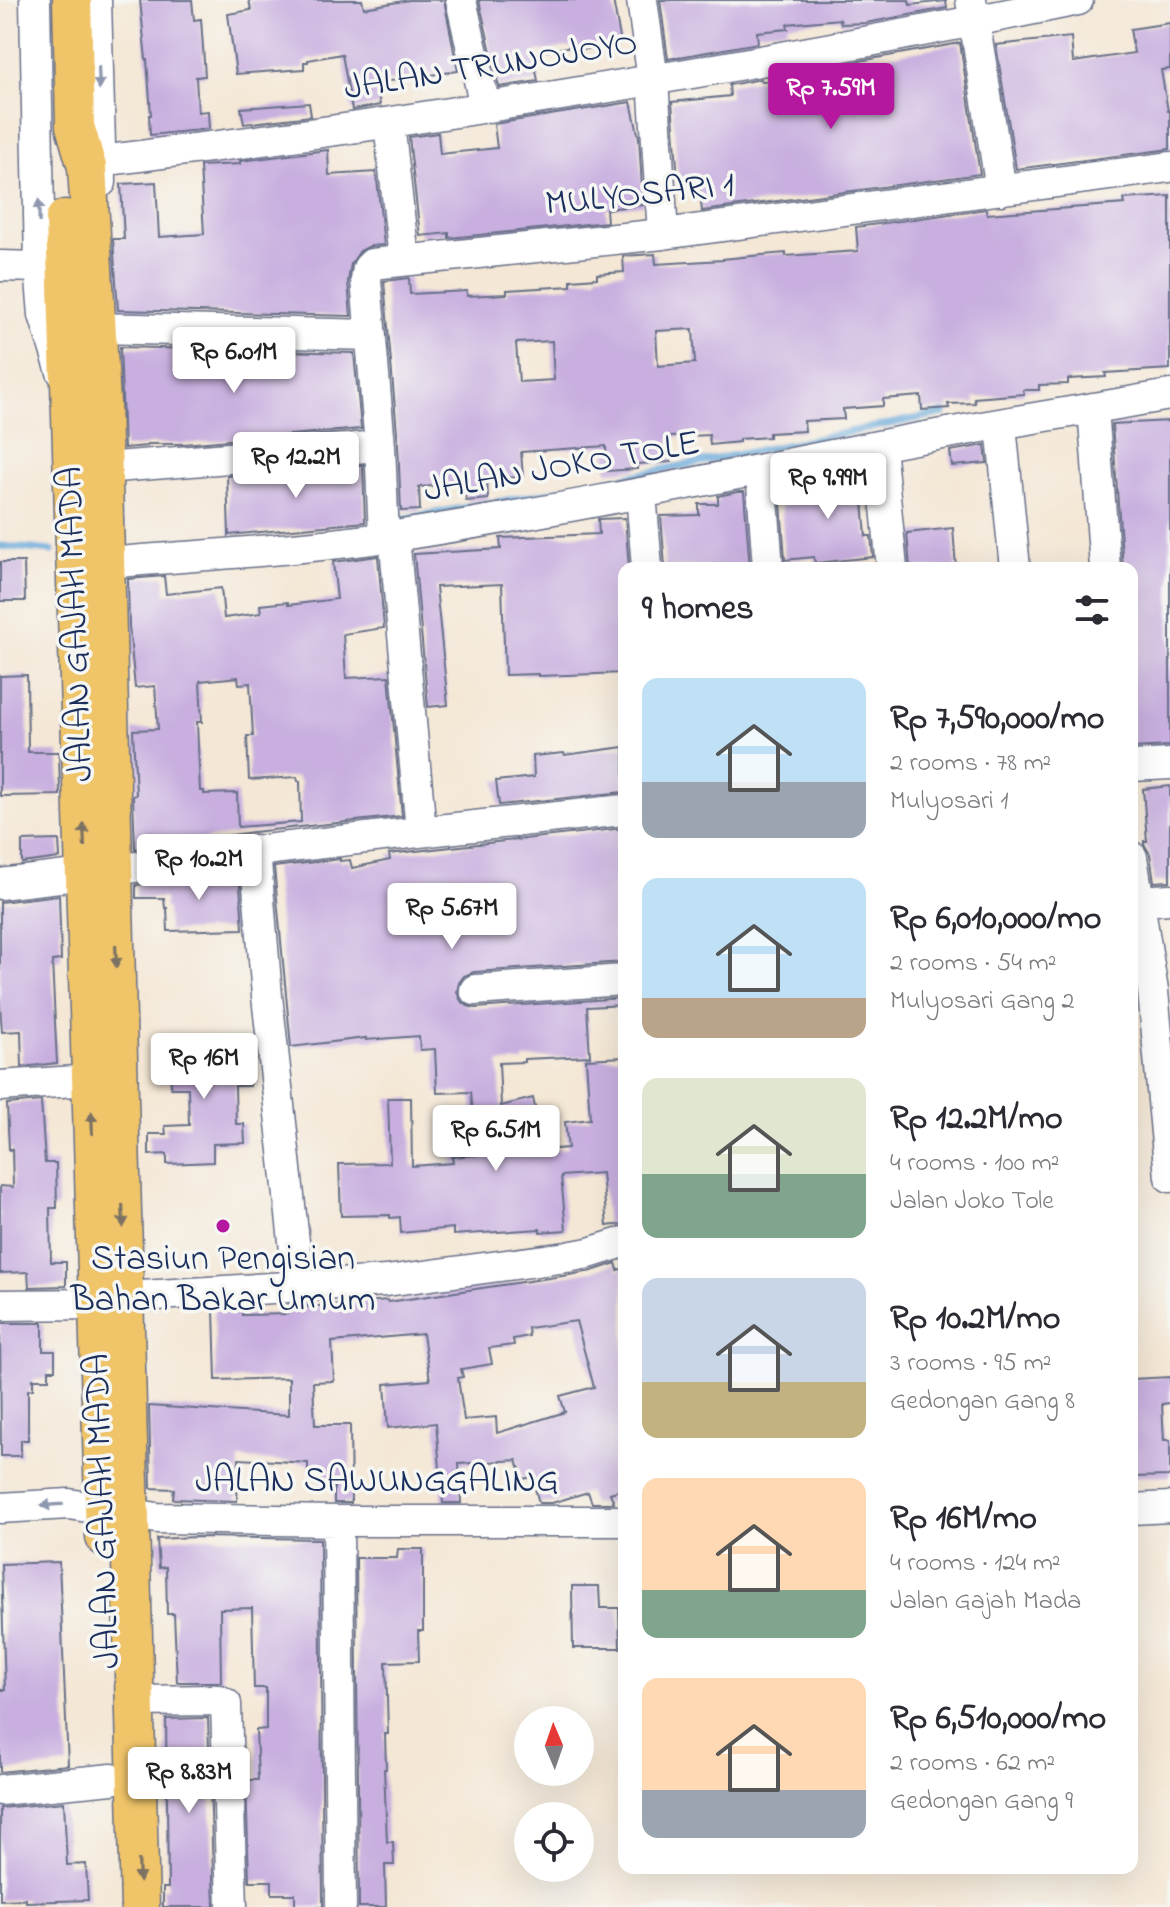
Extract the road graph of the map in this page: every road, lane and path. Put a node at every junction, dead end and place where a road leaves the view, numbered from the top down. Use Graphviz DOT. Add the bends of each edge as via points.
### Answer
graph roads {
  1 [pos="35,0"];
  2 [pos="72,0"];
  3 [pos="96,0"];
  4 [pos="461,0"];
  5 [pos="642,0"];
  6 [pos="1078,0"];
  7 [pos="973,11"];
  8 [pos="653,80"];
  9 [pos="485,107"];
  10 [pos="389,123"];
  11 [pos="102,161"];
  12 [pos="1170,167"];
  13 [pos="1001,190"];
  14 [pos="663,234"];
  15 [pos="404,259"];
  16 [pos="0,266"];
  17 [pos="40,267"];
  18 [pos="98,328"];
  19 [pos="371,335"];
  20 [pos="1170,395"];
  21 [pos="86,399"];
  22 [pos="1093,408"];
  23 [pos="1001,425"];
  24 [pos="380,446"];
  25 [pos="880,446"];
  26 [pos="103,468"];
  27 [pos="761,471"];
  28 [pos="641,493"];
  29 [pos="386,530"];
  30 [pos="647,562"];
  31 [pos="768,562"];
  32 [pos="891,562"];
  33 [pos="1014,562"];
  34 [pos="1105,562"];
  35 [pos="106,563"];
  36 [pos="1170,764"];
  37 [pos="1138,766"];
  38 [pos="618,811"];
  39 [pos="421,831"];
  40 [pos="255,850"];
  41 [pos="99,872"];
  42 [pos="0,884"];
  43 [pos="1170,899"];
  44 [pos="1138,901"];
  45 [pos="618,980"];
  46 [pos="475,990"];
  47 [pos="1161,990"];
  48 [pos="91,1080"];
  49 [pos="0,1086"];
  50 [pos="1168,1134"];
  51 [pos="1170,1177"];
  52 [pos="618,1244"];
  53 [pos="299,1287"];
  54 [pos="103,1301"];
  55 [pos="0,1305"];
  56 [pos="1170,1507"];
  57 [pos="0,1508"];
  58 [pos="1138,1509"];
  59 [pos="117,1511"];
  60 [pos="338,1521"];
  61 [pos="618,1521"];
  62 [pos="135,1701"];
  63 [pos="112,1779"];
  64 [pos="0,1790"];
  65 [pos="114,1907"];
  66 [pos="140,1907"];
  67 [pos="232,1907"];
  68 [pos="341,1907"];
  17 -- 1 [label="street, JALAN GAJAH MADA, one-way"];
  2 -- 21 [label="main road, JALAN GAJAH MADA" via="75,126 87,167"];
  3 -- 11 [label="street, JALAN GAJAH MADA, one-way"];
  4 -- 9 [label="street"];
  5 -- 8 [label="street"];
  6 -- 7 [label="street, JALAN TRUNOJOYO"];
  7 -- 8 [label="street, JALAN TRUNOJOYO"];
  7 -- 13 [label="street"];
  8 -- 9 [label="street, JALAN TRUNOJOYO"];
  8 -- 14 [label="street"];
  9 -- 10 [label="street, JALAN TRUNOJOYO"];
  10 -- 11 [label="street, JALAN TRUNOJOYO"];
  10 -- 15 [label="street"];
  11 -- 18 [label="street, JALAN GAJAH MADA"];
  12 -- 13 [label="street, MULYOSARI 1"];
  13 -- 14 [label="street, MULYOSARI 1"];
  14 -- 15 [label="street, MULYOSARI 1"];
  15 -- 19 [label="street, MULYOSARI 1" via="368,268"];
  16 -- 17 [label="street"];
  17 -- 21 [label="street, JALAN GAJAH MADA" via="44,315"];
  18 -- 19 [label="street"];
  18 -- 21 [label="street, JALAN GAJAH MADA"];
  19 -- 24 [label="street, MULYOSARI 1"];
  20 -- 22 [label="street, JALAN JOKO TOLE"];
  21 -- 26 [label="main road, JALAN GAJAH MADA"];
  41 -- 21 [label="main road, JALAN GAJAH MADA, one-way"];
  22 -- 23 [label="street, JALAN JOKO TOLE"];
  22 -- 34 [label="street"];
  23 -- 25 [label="street, JALAN JOKO TOLE"];
  23 -- 33 [label="street"];
  24 -- 26 [label="street"];
  24 -- 29 [label="street, MULYOSARI 1"];
  25 -- 27 [label="street, JALAN JOKO TOLE"];
  25 -- 32 [label="street"];
  26 -- 35 [label="main road, JALAN GAJAH MADA"];
  27 -- 28 [label="street, JALAN JOKO TOLE"];
  27 -- 31 [label="street"];
  28 -- 29 [label="street, JALAN JOKO TOLE"];
  28 -- 30 [label="street"];
  29 -- 35 [label="street, JALAN JOKO TOLE" via="266,550"];
  29 -- 39 [label="street, MULYOSARI 1"];
  35 -- 41 [label="main road, JALAN GAJAH MADA"];
  36 -- 37 [label="street"];
  38 -- 39 [label="street"];
  39 -- 40 [label="street"];
  40 -- 41 [label="street"];
  40 -- 53 [label="street"];
  41 -- 42 [label="street"];
  41 -- 48 [label="main road, JALAN GAJAH MADA"];
  41 -- 54 [label="main road, JALAN GAJAH MADA, one-way"];
  43 -- 44 [label="street"];
  44 -- 47 [label="street"];
  45 -- 46 [label="street"];
  47 -- 50 [label="street"];
  48 -- 49 [label="street"];
  54 -- 48 [label="main road, JALAN GAJAH MADA, one-way"];
  50 -- 51 [label="street"];
  52 -- 53 [label="street" via="567,1257 453,1273"];
  53 -- 54 [label="street"];
  54 -- 55 [label="street"];
  54 -- 59 [label="main road, JALAN GAJAH MADA"];
  56 -- 58 [label="street"];
  59 -- 57 [label="street, JALAN SAWUNGGALING, one-way" via="69,1504"];
  59 -- 60 [label="street, JALAN SAWUNGGALING" via="157,1518"];
  59 -- 62 [label="main road, JALAN GAJAH MADA"];
  59 -- 63 [label="main road, JALAN GAJAH MADA"];
  60 -- 61 [label="street, JALAN SAWUNGGALING"];
  60 -- 68 [label="street"];
  62 -- 66 [label="main road, JALAN GAJAH MADA, one-way"];
  62 -- 67 [label="street" via="226,1704"];
  63 -- 64 [label="street"];
  63 -- 65 [label="main road, JALAN GAJAH MADA"];
}
